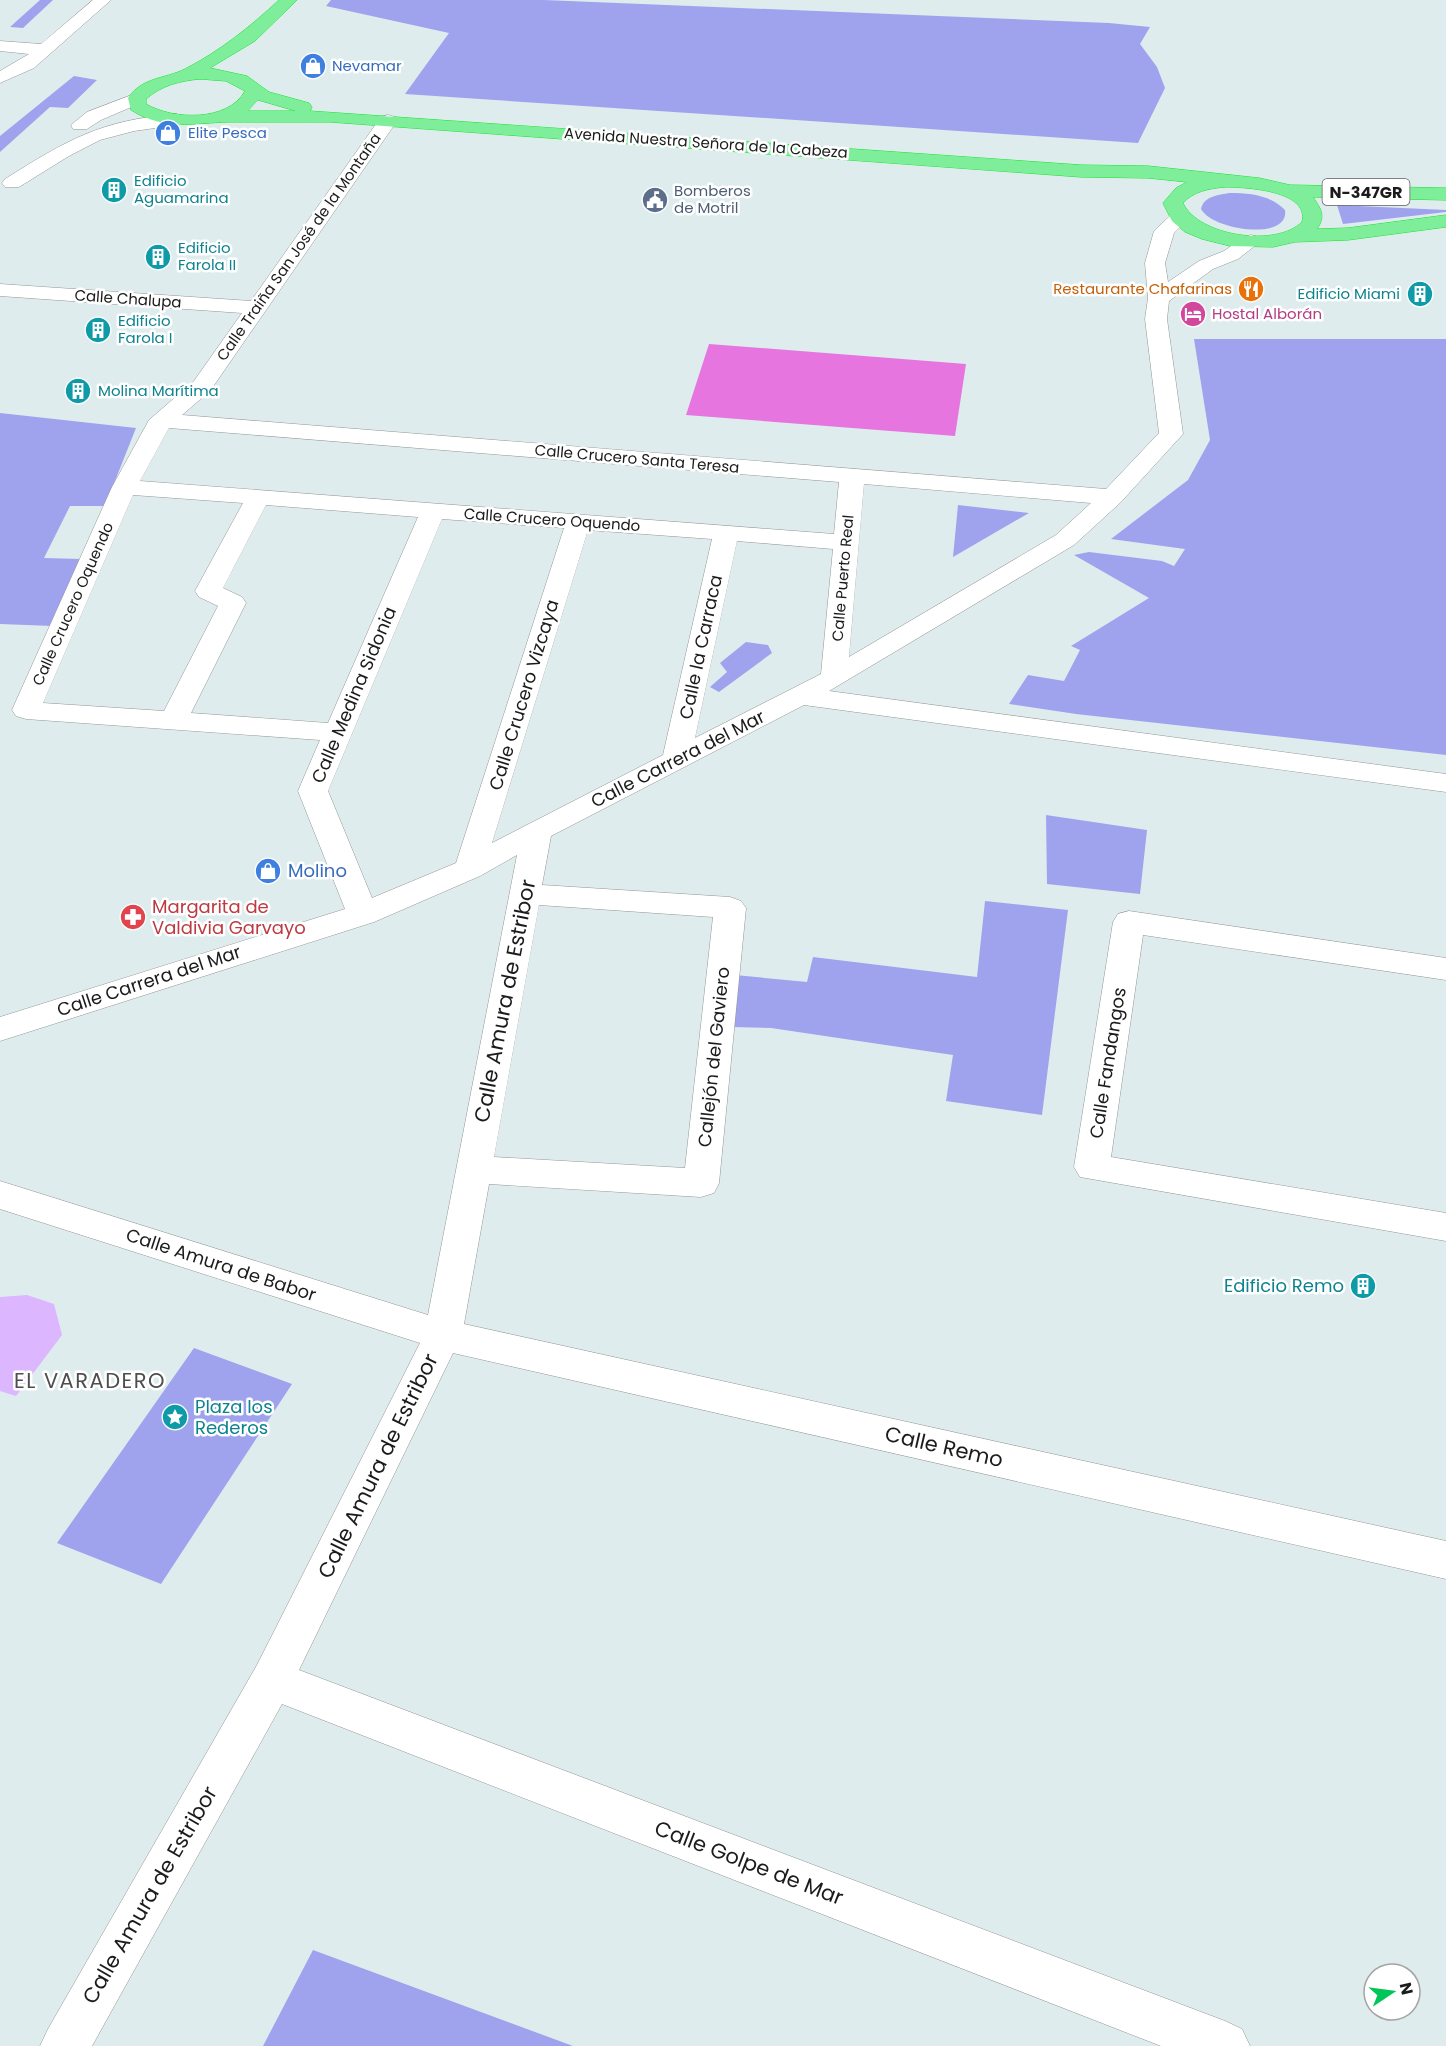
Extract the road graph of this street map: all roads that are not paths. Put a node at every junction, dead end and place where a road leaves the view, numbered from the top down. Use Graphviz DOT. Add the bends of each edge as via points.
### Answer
graph roads {
  1 [pos="103,0"];
  2 [pos="289,0"];
  3 [pos="249,37"];
  4 [pos="0,46"];
  5 [pos="45,50"];
  6 [pos="187,75"];
  7 [pos="247,85"];
  8 [pos="4,86"];
  9 [pos="137,98"];
  10 [pos="330,116"];
  11 [pos="216,117"];
  12 [pos="176,120"];
  13 [pos="388,121"];
  14 [pos="1081,171"];
  15 [pos="1224,181"];
  16 [pos="6,189"];
  17 [pos="1286,190"];
  18 [pos="1446,194"];
  19 [pos="1162,202"];
  20 [pos="1446,221"];
  21 [pos="1293,236"];
  22 [pos="1251,241"];
  23 [pos="0,290"];
  24 [pos="1159,298"];
  25 [pos="256,308"];
  26 [pos="162,420"];
  27 [pos="852,477"];
  28 [pos="124,487"];
  29 [pos="1112,497"];
  30 [pos="258,498"];
  31 [pos="433,512"];
  32 [pos="578,522"];
  33 [pos="726,533"];
  34 [pos="845,542"];
  35 [pos="834,678"];
  36 [pos="801,696"];
  37 [pos="173,721"];
  38 [pos="339,733"];
  39 [pos="676,760"];
  40 [pos="1446,783"];
  41 [pos="537,831"];
  42 [pos="470,868"];
  43 [pos="525,894"];
  44 [pos="363,914"];
  45 [pos="1446,969"];
  46 [pos="0,1029"];
  47 [pos="474,1169"];
  48 [pos="0,1195"];
  49 [pos="1446,1227"];
  50 [pos="443,1335"];
  51 [pos="1446,1560"];
  52 [pos="272,1680"];
  53 [pos="65,2046"];
  54 [pos="1225,2046"];
  1 -- 5 [label="street"];
  2 -- 3 [label="highway"];
  3 -- 6 [label="highway"];
  3 -- 7 [label="highway" via="237,70"];
  4 -- 5 [label="street"];
  5 -- 8 [label="street" via="28,64 16,85"];
  6 -- 7 [label="highway, Avenida Nuestra Señora de la Cabeza" via="209,74"];
  6 -- 9 [label="highway" via="155,83"];
  7 -- 10 [label="highway, Avenida Nuestra Señora de la Cabeza" via="264,97"];
  7 -- 11 [label="highway" via="252,98 246,105"];
  9 -- 12 [label="highway" via="137,106 144,112"];
  9 -- 16 [label="street" via="94,116 63,137 30,160"];
  10 -- 11 [label="highway, Avenida Nuestra Señora de la Cabeza"];
  10 -- 13 [label="highway, Avenida Nuestra Señora de la Cabeza"];
  11 -- 12 [label="highway"];
  12 -- 16 [label="street" via="95,136"];
  13 -- 14 [label="highway, Avenida Nuestra Señora de la Cabeza"];
  13 -- 25 [label="street, Calle Traiña San José de la Montaña"];
  14 -- 15 [label="highway, Avenida Nuestra Señora de la Cabeza" via="1148,172"];
  14 -- 19 [label="highway, Avenida Nuestra Señora de la Cabeza" via="1107,177"];
  15 -- 17 [label="highway"];
  15 -- 19 [label="highway" via="1189,188"];
  17 -- 18 [label="highway, N-347GR"];
  17 -- 21 [label="highway" via="1305,202 1313,214 1312,223"];
  19 -- 22 [label="highway, Avenida Nuestra Señora de la Cabeza" via="1191,227"];
  19 -- 24 [label="street, Calle Carrera del Mar" via="1164,231 1155,263"];
  20 -- 21 [label="highway, N-347GR" via="1348,234"];
  21 -- 22 [label="highway, Avenida Nuestra Señora de la Cabeza"];
  22 -- 24 [label="street" via="1206,265"];
  23 -- 25 [label="street, Calle Chalupa"];
  24 -- 29 [label="street, Calle Carrera del Mar" via="1156,319 1171,435"];
  25 -- 26 [label="street, Calle Traiña San José de la Montaña" via="202,386"];
  26 -- 27 [label="street, Calle Crucero Santa Teresa"];
  26 -- 28 [label="street, Calle Traiña San José de la Montaña"];
  27 -- 29 [label="street, Calle Crucero Santa Teresa"];
  27 -- 34 [label="street, Calle Puerto Real"];
  28 -- 30 [label="street, Calle Crucero Oquendo"];
  28 -- 37 [label="street, Calle Crucero Oquendo" via="26,710"];
  29 -- 35 [label="street, Calle Carrera del Mar" via="1065,540"];
  30 -- 31 [label="street, Calle Crucero Oquendo"];
  30 -- 37 [label="street" via="208,591 233,603"];
  31 -- 32 [label="street, Calle Crucero Oquendo"];
  31 -- 38 [label="street, Calle Medina Sidonia"];
  32 -- 33 [label="street, Calle Crucero Oquendo"];
  32 -- 42 [label="street, Calle Crucero Vizcaya"];
  33 -- 34 [label="street, Calle Crucero Oquendo"];
  33 -- 39 [label="street, Calle la Carraca"];
  34 -- 35 [label="street, Calle Puerto Real"];
  35 -- 36 [label="street, Calle Carrera del Mar"];
  36 -- 39 [label="street, Calle Carrera del Mar"];
  36 -- 40 [label="street"];
  37 -- 38 [label="street, Calle Crucero Oquendo"];
  38 -- 44 [label="street, Calle Medina Sidonia" via="313,790"];
  39 -- 41 [label="street, Calle Carrera del Mar"];
  41 -- 42 [label="street, Calle Carrera del Mar"];
  41 -- 43 [label="street, Calle Amura de Estribor"];
  42 -- 44 [label="street, Calle Carrera del Mar"];
  43 -- 47 [label="street, Calle Amura de Estribor"];
  43 -- 47 [label="street, Callejón del Gaviero" via="730,908 701,1183"];
  44 -- 46 [label="street, Calle Carrera del Mar"];
  45 -- 49 [label="street, Calle Fandangos" via="1129,922 1092,1167"];
  47 -- 50 [label="street, Calle Amura de Estribor"];
  48 -- 50 [label="street, Calle Amura de Babor"];
  50 -- 51 [label="street, Calle Remo"];
  50 -- 52 [label="street, Calle Amura de Estribor"];
  52 -- 53 [label="street, Calle Amura de Estribor"];
  52 -- 54 [label="street, Calle Golpe de Mar"];
}
